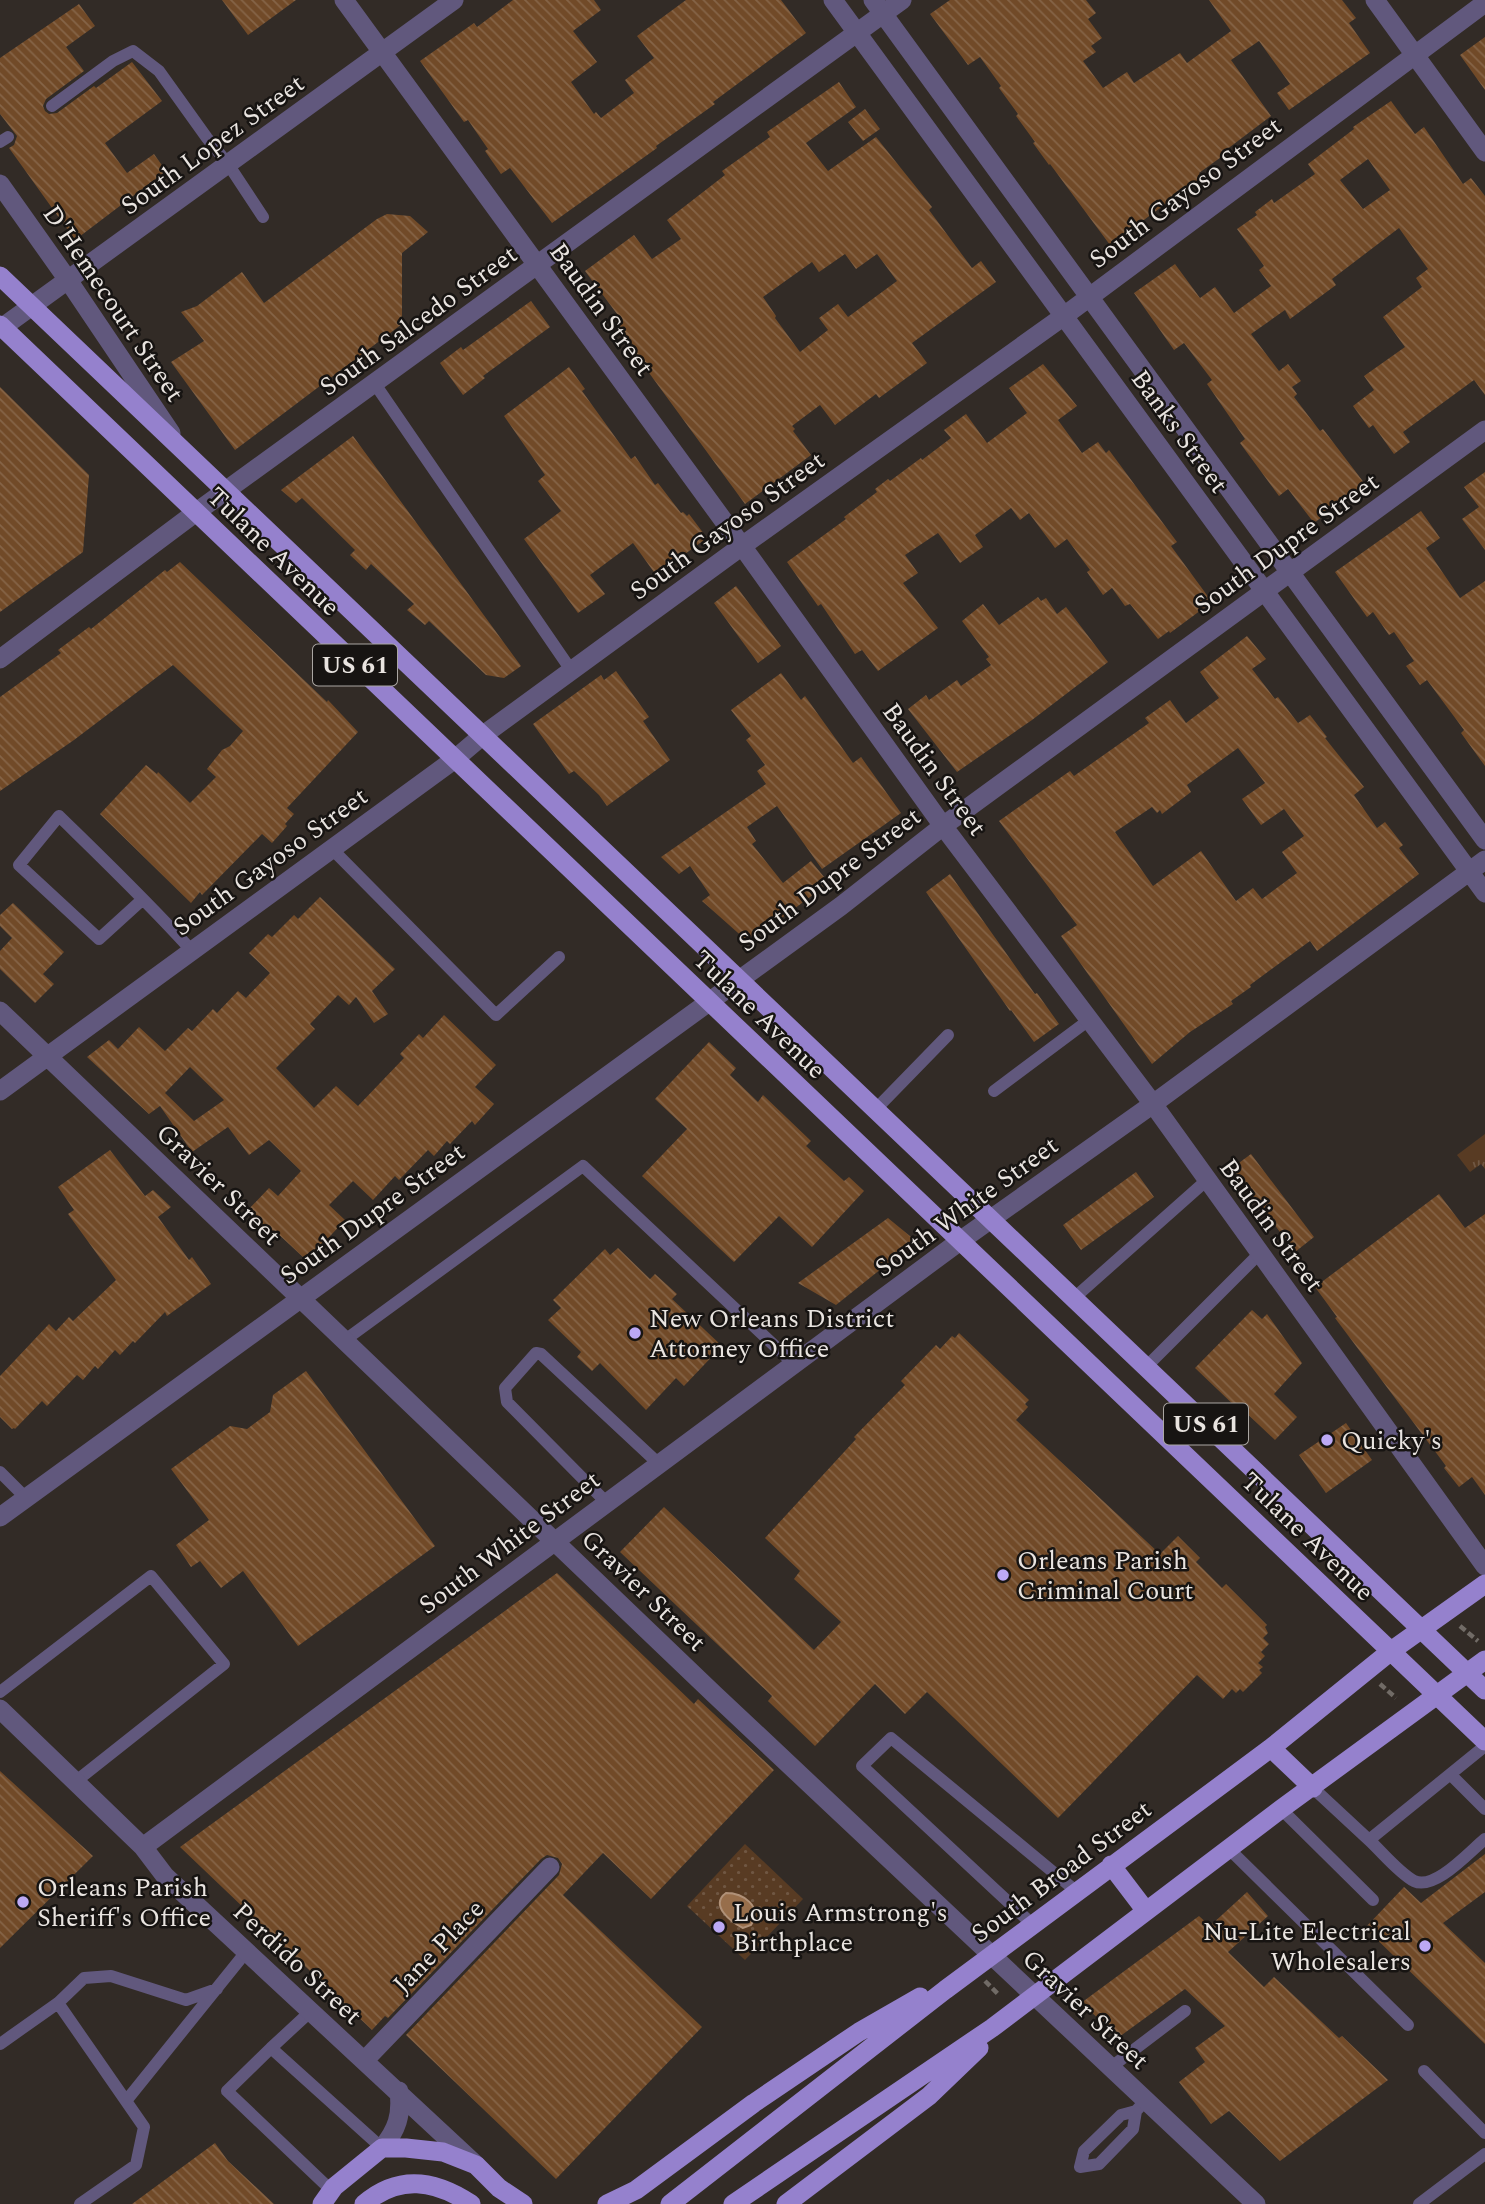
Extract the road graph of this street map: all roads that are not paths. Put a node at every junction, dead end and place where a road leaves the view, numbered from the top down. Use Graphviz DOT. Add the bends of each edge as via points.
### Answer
graph roads {
  1 [pos="344,0"];
  2 [pos="454,0"];
  3 [pos="833,0"];
  4 [pos="902,0"];
  5 [pos="1375,0"];
  6 [pos="1485,3"];
  7 [pos="878,7"];
  8 [pos="857,33"];
  9 [pos="383,53"];
  10 [pos="1415,54"];
  11 [pos="52,106"];
  12 [pos="1485,152"];
  13 [pos="228,164"];
  14 [pos="0,184"];
  15 [pos="263,217"];
  16 [pos="538,265"];
  17 [pos="0,276"];
  18 [pos="68,280"];
  19 [pos="1089,297"];
  20 [pos="32,306"];
  21 [pos="1064,316"];
  22 [pos="1,327"];
  23 [pos="375,384"];
  24 [pos="1485,430"];
  25 [pos="183,451"];
  26 [pos="226,492"];
  27 [pos="195,513"];
  28 [pos="742,546"];
  29 [pos="1290,572"];
  30 [pos="1264,591"];
  31 [pos="0,659"];
  32 [pos="571,670"];
  33 [pos="482,736"];
  34 [pos="454,760"];
  35 [pos="943,826"];
  36 [pos="1485,840"];
  37 [pos="332,849"];
  38 [pos="1477,866"];
  39 [pos="1485,893"];
  40 [pos="144,899"];
  41 [pos="191,951"];
  42 [pos="559,957"];
  43 [pos="738,980"];
  44 [pos="709,1001"];
  45 [pos="0,1011"];
  46 [pos="1089,1020"];
  47 [pos="948,1035"];
  48 [pos="47,1056"];
  49 [pos="0,1091"];
  50 [pos="994,1091"];
  51 [pos="1153,1104"];
  52 [pos="875,1110"];
  53 [pos="1207,1180"];
  54 [pos="990,1220"];
  55 [pos="960,1241"];
  56 [pos="1260,1253"];
  57 [pos="300,1298"];
  58 [pos="1073,1298"];
  59 [pos="345,1340"];
  60 [pos="794,1364"];
  61 [pos="1146,1367"];
  62 [pos="659,1464"];
  63 [pos="0,1472"];
  64 [pos="26,1498"];
  65 [pos="607,1503"];
  66 [pos="0,1517"];
  67 [pos="555,1541"];
  68 [pos="1485,1566"];
  69 [pos="1485,1584"];
  70 [pos="1421,1629"];
  71 [pos="1391,1651"];
  72 [pos="1485,1660"];
  73 [pos="1467,1674"];
  74 [pos="1485,1690"];
  75 [pos="0,1692"];
  76 [pos="1437,1695"];
  77 [pos="0,1709"];
  78 [pos="1485,1744"];
  79 [pos="1271,1748"];
  80 [pos="1451,1774"];
  81 [pos="75,1782"];
  82 [pos="1313,1788"];
  83 [pos="1485,1809"];
  84 [pos="1281,1810"];
  85 [pos="1485,1839"];
  86 [pos="1369,1840"];
  87 [pos="143,1847"];
  88 [pos="1229,1849"];
  89 [pos="1111,1866"];
  90 [pos="550,1867"];
  91 [pos="1076,1891"];
  92 [pos="1373,1900"];
  93 [pos="1146,1911"];
  94 [pos="1032,1924"];
  95 [pos="246,1952"];
  96 [pos="990,1956"];
  97 [pos="217,1989"];
  98 [pos="1034,1997"];
  99 [pos="58,2003"];
  100 [pos="311,2011"];
  101 [pos="1185,2011"];
  102 [pos="1408,2025"];
  103 [pos="0,2044"];
  104 [pos="271,2048"];
  105 [pos="364,2061"];
  106 [pos="1110,2067"];
  107 [pos="1424,2071"];
  108 [pos="399,2091"];
  109 [pos="126,2101"];
  110 [pos="1140,2106"];
  111 [pos="1485,2133"];
  112 [pos="382,2148"];
  113 [pos="1485,2154"];
  114 [pos="476,2165"];
  115 [pos="327,2197"];
  116 [pos="80,2204"];
  117 [pos="364,2204"];
  118 [pos="471,2204"];
  119 [pos="523,2204"];
  120 [pos="607,2204"];
  121 [pos="670,2204"];
  122 [pos="733,2204"];
  123 [pos="786,2204"];
  124 [pos="1256,2204"];
  125 [pos="1419,2204"];
  1 -- 9 [label="street, Baudin Street"];
  2 -- 9 [label="street, South Lopez Street"];
  3 -- 8 [label="street, Banks Street"];
  4 -- 7 [label="street, South Salcedo Street"];
  5 -- 10 [label="street"];
  6 -- 10 [label="street, South Gayoso Street"];
  7 -- 8 [label="street, South Salcedo Street"];
  7 -- 19 [label="street, Banks Street"];
  8 -- 16 [label="street, South Salcedo Street"];
  8 -- 21 [label="street, Banks Street"];
  9 -- 13 [label="street, South Lopez Street"];
  9 -- 16 [label="street, Baudin Street"];
  10 -- 12 [label="street"];
  10 -- 19 [label="street, South Gayoso Street"];
  11 -- 13 [label="lane" via="133,51 159,71"];
  13 -- 15 [label="lane"];
  13 -- 18 [label="street, South Lopez Street"];
  14 -- 18 [label="street, D'Hemecourt Street"];
  16 -- 23 [label="street, South Salcedo Street"];
  16 -- 28 [label="street, Baudin Street"];
  17 -- 20 [label="main road, Tulane Avenue / US 61"];
  18 -- 20 [label="street, South Lopez Street"];
  18 -- 25 [label="street, D'Hemecourt Street"];
  19 -- 21 [label="street, South Gayoso Street"];
  19 -- 29 [label="street, Banks Street"];
  20 -- 22 [label="street, South Lopez Street"];
  20 -- 25 [label="main road, Tulane Avenue / US 61"];
  21 -- 28 [label="street, South Gayoso Street"];
  21 -- 30 [label="street, Banks Street"];
  22 -- 27 [label="main road, Tulane Avenue / US 61"];
  23 -- 26 [label="street, South Salcedo Street"];
  23 -- 32 [label="lane"];
  24 -- 29 [label="street, South Dupre Street"];
  25 -- 26 [label="main road, Tulane Avenue / US 61"];
  26 -- 27 [label="street, South Salcedo Street"];
  26 -- 33 [label="main road, Tulane Avenue / US 61"];
  27 -- 31 [label="street, South Salcedo Street"];
  27 -- 34 [label="main road, Tulane Avenue / US 61"];
  28 -- 32 [label="street, South Gayoso Street"];
  28 -- 35 [label="street, Baudin Street"];
  29 -- 30 [label="street, South Dupre Street"];
  29 -- 36 [label="street, Banks Street"];
  30 -- 35 [label="street, South Dupre Street"];
  30 -- 38 [label="street, Banks Street"];
  32 -- 33 [label="street, South Gayoso Street"];
  33 -- 34 [label="street, South Gayoso Street"];
  33 -- 43 [label="main road, Tulane Avenue / US 61"];
  34 -- 37 [label="street, South Gayoso Street"];
  34 -- 44 [label="main road, Tulane Avenue / US 61"];
  35 -- 43 [label="street, South Dupre Street"];
  35 -- 46 [label="street, Baudin Street"];
  37 -- 41 [label="street, South Gayoso Street"];
  37 -- 42 [label="lane" via="496,1015"];
  38 -- 39 [label="street, Banks Street"];
  38 -- 51 [label="street, South White Street"];
  40 -- 40 [label="lane" via="59,816 19,865 99,939"];
  40 -- 41 [label="lane"];
  41 -- 48 [label="street, South Gayoso Street"];
  43 -- 44 [label="street, South Dupre Street"];
  43 -- 52 [label="main road, Tulane Avenue / US 61"];
  44 -- 55 [label="main road, Tulane Avenue / US 61"];
  44 -- 57 [label="street, South Dupre Street"];
  45 -- 48 [label="street, Gravier Street"];
  46 -- 50 [label="lane"];
  46 -- 51 [label="street, Baudin Street"];
  47 -- 52 [label="lane"];
  48 -- 49 [label="street, South Gayoso Street"];
  48 -- 57 [label="street, Gravier Street"];
  51 -- 53 [label="street, Baudin Street"];
  51 -- 54 [label="street, South White Street"];
  52 -- 54 [label="main road, Tulane Avenue / US 61"];
  53 -- 56 [label="street, Baudin Street"];
  53 -- 58 [label="lane"];
  54 -- 55 [label="street, South White Street"];
  54 -- 58 [label="main road, Tulane Avenue / US 61"];
  55 -- 60 [label="street, South White Street"];
  55 -- 71 [label="main road, Tulane Avenue / US 61"];
  56 -- 61 [label="lane"];
  56 -- 68 [label="street, Baudin Street"];
  57 -- 59 [label="street, Gravier Street"];
  57 -- 64 [label="street, South Dupre Street"];
  58 -- 61 [label="main road, Tulane Avenue / US 61"];
  59 -- 60 [label="lane" via="583,1166"];
  59 -- 67 [label="street, Gravier Street"];
  60 -- 62 [label="street, South White Street"];
  61 -- 70 [label="main road, Tulane Avenue / US 61"];
  62 -- 65 [label="street, South White Street"];
  62 -- 65 [label="lane" via="536,1353 505,1388 507,1402"];
  63 -- 64 [label="lane"];
  64 -- 66 [label="street, South Dupre Street"];
  65 -- 67 [label="street, South White Street"];
  67 -- 87 [label="street, South White Street"];
  67 -- 96 [label="street, Gravier Street"];
  69 -- 70 [label="main road, South Broad Street"];
  70 -- 71 [label="main road, South Broad Street"];
  70 -- 73 [label="main road, Tulane Avenue / US 61"];
  71 -- 76 [label="main road, Tulane Avenue / US 61"];
  71 -- 79 [label="main road, South Broad Street"];
  72 -- 73 [label="main road"];
  73 -- 74 [label="main road, Tulane Avenue"];
  73 -- 76 [label="main road"];
  75 -- 81 [label="lane" via="151,1576 224,1664"];
  76 -- 78 [label="main road, Tulane Avenue"];
  76 -- 82 [label="main road"];
  77 -- 81 [label="street, Perdido Street"];
  78 -- 80 [label="lane"];
  79 -- 82 [label="main road"];
  79 -- 89 [label="main road, South Broad Street"];
  80 -- 83 [label="lane"];
  80 -- 86 [label="lane"];
  81 -- 87 [label="street, Perdido Street"];
  82 -- 84 [label="main road"];
  82 -- 86 [label="lane"];
  84 -- 88 [label="main road"];
  84 -- 92 [label="lane"];
  85 -- 86 [label="lane" via="1441,1876 1424,1883 1408,1877"];
  87 -- 95 [label="street, Perdido Street" via="165,1876"];
  88 -- 93 [label="main road"];
  88 -- 102 [label="lane"];
  89 -- 91 [label="main road, South Broad Street"];
  89 -- 93 [label="main road"];
  90 -- 105 [label="street, Jane Place"];
  91 -- 94 [label="main road, South Broad Street"];
  91 -- 94 [label="lane" via="891,1738 862,1766"];
  93 -- 98 [label="main road"];
  94 -- 96 [label="main road, South Broad Street"];
  95 -- 97 [label="lane"];
  95 -- 100 [label="street, Perdido Street"];
  96 -- 98 [label="street, Gravier Street"];
  96 -- 120 [label="main road" via="859,2032 636,2190"];
  96 -- 121 [label="main road, South Broad Street"];
  97 -- 99 [label="lane" via="186,2000 111,1976 84,1978"];
  97 -- 109 [label="lane"];
  98 -- 106 [label="street, Gravier Street"];
  98 -- 122 [label="main road"];
  98 -- 123 [label="main road" via="929,2096"];
  99 -- 103 [label="lane"];
  99 -- 109 [label="lane"];
  100 -- 104 [label="lane"];
  100 -- 105 [label="street, Perdido Street"];
  101 -- 106 [label="lane"];
  104 -- 112 [label="lane"];
  104 -- 115 [label="lane" via="227,2091"];
  105 -- 108 [label="street, Perdido Street"];
  106 -- 110 [label="street, Gravier Street"];
  107 -- 111 [label="lane"];
  108 -- 112 [label="street" via="399,2122"];
  108 -- 114 [label="street, Perdido Street"];
  109 -- 116 [label="lane" via="144,2127 136,2165"];
  110 -- 110 [label="lane" via="1121,2115 1084,2151 1080,2167 1104,2159 1133,2129"];
  110 -- 124 [label="street, Gravier Street"];
  112 -- 114 [label="main road" via="443,2152"];
  112 -- 115 [label="main road"];
  113 -- 125 [label="lane"];
  114 -- 119 [label="main road"];
  117 -- 118 [label="main road" via="386,2189 409,2183 453,2192"];
}
